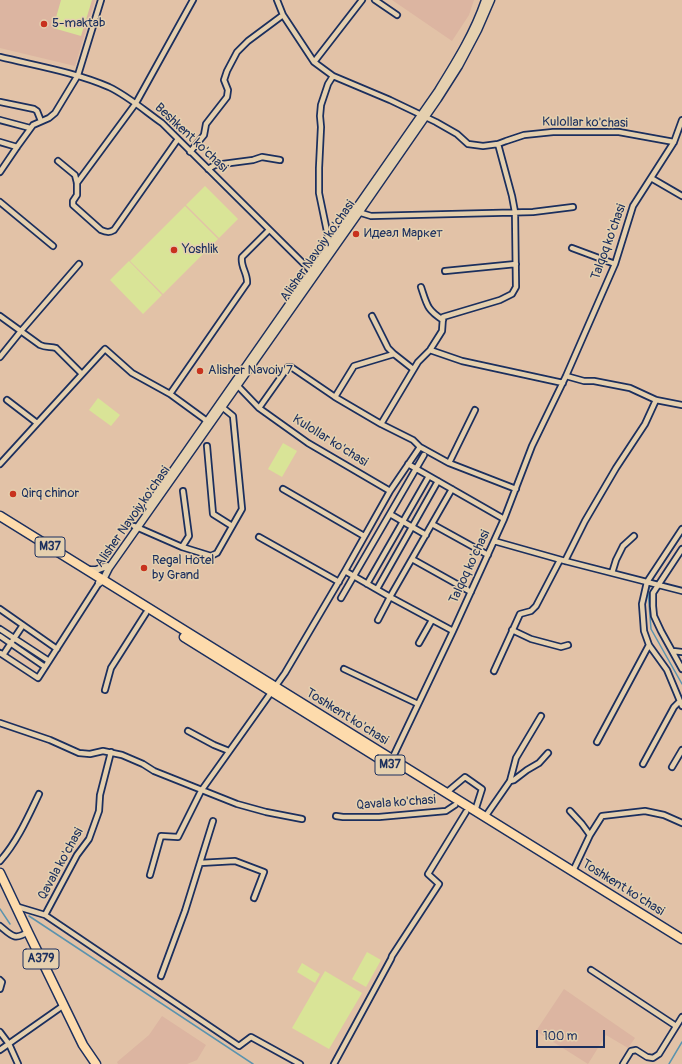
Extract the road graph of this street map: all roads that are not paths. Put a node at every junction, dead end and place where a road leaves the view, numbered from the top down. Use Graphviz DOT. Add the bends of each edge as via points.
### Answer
graph roads {
  1 [pos="102,0"];
  2 [pos="193,0"];
  3 [pos="277,0"];
  4 [pos="362,0"];
  5 [pos="376,0"];
  6 [pos="488,2"];
  7 [pos="283,15"];
  8 [pos="396,15"];
  9 [pos="0,57"];
  10 [pos="314,62"];
  11 [pos="78,75"];
  12 [pos="332,76"];
  13 [pos="0,102"];
  14 [pos="136,103"];
  15 [pos="423,116"];
  16 [pos="0,120"];
  17 [pos="682,120"];
  18 [pos="41,121"];
  19 [pos="30,128"];
  20 [pos="178,139"];
  21 [pos="0,142"];
  22 [pos="674,142"];
  23 [pos="498,144"];
  24 [pos="17,147"];
  25 [pos="190,152"];
  26 [pos="280,160"];
  27 [pos="58,161"];
  28 [pos="208,169"];
  29 [pos="0,172"];
  30 [pos="651,178"];
  31 [pos="77,182"];
  32 [pos="682,196"];
  33 [pos="0,202"];
  34 [pos="573,207"];
  35 [pos="357,212"];
  36 [pos="515,212"];
  37 [pos="269,230"];
  38 [pos="53,246"];
  39 [pos="331,248"];
  40 [pos="572,248"];
  41 [pos="79,264"];
  42 [pos="516,264"];
  43 [pos="615,264"];
  44 [pos="445,271"];
  45 [pos="314,273"];
  46 [pos="421,287"];
  47 [pos="0,316"];
  48 [pos="372,316"];
  49 [pos="443,320"];
  50 [pos="21,331"];
  51 [pos="430,350"];
  52 [pos="394,354"];
  53 [pos="0,357"];
  54 [pos="414,369"];
  55 [pos="82,374"];
  56 [pos="566,376"];
  57 [pos="563,383"];
  58 [pos="236,384"];
  59 [pos="170,394"];
  60 [pos="336,397"];
  61 [pos="7,400"];
  62 [pos="656,400"];
  63 [pos="682,404"];
  64 [pos="222,408"];
  65 [pos="259,408"];
  66 [pos="475,410"];
  67 [pos="207,421"];
  68 [pos="37,423"];
  69 [pos="381,424"];
  70 [pos="207,446"];
  71 [pos="420,447"];
  72 [pos="424,455"];
  73 [pos="2,458"];
  74 [pos="449,463"];
  75 [pos="0,464"];
  76 [pos="408,464"];
  77 [pos="416,468"];
  78 [pos="429,476"];
  79 [pos="438,481"];
  80 [pos="282,489"];
  81 [pos="452,489"];
  82 [pos="516,489"];
  83 [pos="183,491"];
  84 [pos="390,491"];
  85 [pos="390,514"];
  86 [pos="0,516"];
  87 [pos="504,519"];
  88 [pos="0,522"];
  89 [pos="403,522"];
  90 [pos="432,524"];
  91 [pos="232,526"];
  92 [pos="136,527"];
  93 [pos="412,527"];
  94 [pos="682,529"];
  95 [pos="426,535"];
  96 [pos="364,536"];
  97 [pos="634,536"];
  98 [pos="259,537"];
  99 [pos="494,541"];
  100 [pos="182,547"];
  101 [pos="682,549"];
  102 [pos="488,555"];
  103 [pos="412,559"];
  104 [pos="562,561"];
  105 [pos="108,567"];
  106 [pos="87,570"];
  107 [pos="346,571"];
  108 [pos="612,573"];
  109 [pos="354,576"];
  110 [pos="101,580"];
  111 [pos="339,582"];
  112 [pos="647,582"];
  113 [pos="367,584"];
  114 [pos="658,584"];
  115 [pos="115,587"];
  116 [pos="377,589"];
  117 [pos="682,591"];
  118 [pos="471,592"];
  119 [pos="390,597"];
  120 [pos="341,598"];
  121 [pos="0,609"];
  122 [pos="146,613"];
  123 [pos="378,620"];
  124 [pos="432,620"];
  125 [pos="23,625"];
  126 [pos="0,629"];
  127 [pos="512,630"];
  128 [pos="454,631"];
  129 [pos="0,636"];
  130 [pos="14,638"];
  131 [pos="11,643"];
  132 [pos="419,643"];
  133 [pos="568,645"];
  134 [pos="649,645"];
  135 [pos="57,649"];
  136 [pos="673,651"];
  137 [pos="682,652"];
  138 [pos="2,654"];
  139 [pos="49,661"];
  140 [pos="46,667"];
  141 [pos="344,668"];
  142 [pos="682,669"];
  143 [pos="494,671"];
  144 [pos="274,689"];
  145 [pos="105,690"];
  146 [pos="681,703"];
  147 [pos="418,704"];
  148 [pos="541,716"];
  149 [pos="0,723"];
  150 [pos="188,731"];
  151 [pos="597,742"];
  152 [pos="682,750"];
  153 [pos="229,751"];
  154 [pos="110,752"];
  155 [pos="548,753"];
  156 [pos="390,762"];
  157 [pos="643,764"];
  158 [pos="672,767"];
  159 [pos="510,781"];
  160 [pos="201,791"];
  161 [pos="446,793"];
  162 [pos="39,794"];
  163 [pos="455,805"];
  164 [pos="570,811"];
  165 [pos="466,812"];
  166 [pos="476,812"];
  167 [pos="336,816"];
  168 [pos="485,817"];
  169 [pos="302,819"];
  170 [pos="213,821"];
  171 [pos="682,823"];
  172 [pos="590,836"];
  173 [pos="0,861"];
  174 [pos="200,863"];
  175 [pos="573,871"];
  176 [pos="0,873"];
  177 [pos="150,875"];
  178 [pos="254,898"];
  179 [pos="15,906"];
  180 [pos="45,915"];
  181 [pos="0,926"];
  182 [pos="28,932"];
  183 [pos="682,939"];
  184 [pos="682,945"];
  185 [pos="591,970"];
  186 [pos="162,976"];
  187 [pos="1,981"];
  188 [pos="0,989"];
  189 [pos="64,1004"];
  190 [pos="682,1017"];
  191 [pos="676,1026"];
  192 [pos="0,1032"];
  193 [pos="9,1044"];
  194 [pos="83,1045"];
  195 [pos="0,1050"];
  196 [pos="18,1064"];
  197 [pos="89,1064"];
  198 [pos="96,1064"];
  199 [pos="300,1064"];
  200 [pos="334,1064"];
  201 [pos="623,1064"];
  1 -- 11 [label="street"];
  2 -- 14 [label="street"];
  3 -- 7 [label="street"];
  4 -- 10 [label="street"];
  5 -- 8 [label="street"];
  6 -- 15 [label="main road, Alisher Navoiy ko'chasi" via="478,30 459,66"];
  7 -- 10 [label="street"];
  7 -- 25 [label="street" via="237,52 224,80 228,90 227,96 206,124 204,135"];
  9 -- 11 [label="street, Beshkent ko'chasi"];
  10 -- 12 [label="street"];
  11 -- 14 [label="street, Beshkent ko'chasi" via="110,88"];
  11 -- 18 [label="street" via="55,113"];
  12 -- 15 [label="street, Kulollar ko'chasi"];
  12 -- 39 [label="street" via="321,105 319,168 319,193"];
  13 -- 18 [label="street" via="34,109"];
  14 -- 20 [label="street, Beshkent ko'chasi"];
  14 -- 31 [label="street"];
  15 -- 23 [label="street, Kulollar ko'chasi" via="457,134 468,144"];
  15 -- 35 [label="main road, Alisher Navoiy ko'chasi"];
  16 -- 19 [label="street"];
  17 -- 22 [label="street, Talqoq ko'chasi"];
  18 -- 19 [label="street"];
  19 -- 24 [label="street"];
  20 -- 25 [label="street, Beshkent ko'chasi"];
  20 -- 31 [label="street" via="111,232 101,230 73,205 77,195"];
  21 -- 24 [label="street"];
  22 -- 23 [label="street, Kulollar ko'chasi" via="619,132 553,132 524,135"];
  22 -- 30 [label="street, Talqoq ko'chasi"];
  23 -- 36 [label="street"];
  24 -- 29 [label="street"];
  25 -- 28 [label="street, Beshkent ko'chasi"];
  26 -- 28 [label="street" via="262,157 215,165"];
  27 -- 31 [label="street" via="75,175"];
  28 -- 37 [label="street, Beshkent ko'chasi"];
  30 -- 32 [label="street"];
  30 -- 43 [label="street, Talqoq ko'chasi" via="633,206"];
  33 -- 38 [label="street"];
  34 -- 36 [label="street"];
  35 -- 36 [label="street" via="371,216"];
  35 -- 39 [label="main road, Alisher Navoiy ko'chasi"];
  36 -- 42 [label="street"];
  37 -- 45 [label="street, Beshkent ko'chasi"];
  37 -- 59 [label="street" via="242,256 247,283"];
  39 -- 45 [label="main road, Alisher Navoiy ko'chasi"];
  40 -- 43 [label="street"];
  41 -- 50 [label="street"];
  42 -- 44 [label="street"];
  42 -- 49 [label="street" via="516,287 512,294 443,317"];
  43 -- 56 [label="street, Talqoq ko'chasi"];
  45 -- 58 [label="main road, Alisher Navoiy ko'chasi"];
  46 -- 49 [label="street" via="428,308"];
  47 -- 50 [label="street"];
  48 -- 52 [label="street" via="388,348"];
  49 -- 51 [label="street" via="442,331"];
  50 -- 53 [label="street"];
  50 -- 55 [label="street" via="40,345 56,348"];
  51 -- 54 [label="street"];
  51 -- 57 [label="street" via="462,361"];
  52 -- 54 [label="street"];
  52 -- 60 [label="street" via="354,366"];
  54 -- 69 [label="street"];
  55 -- 59 [label="street" via="105,349 132,373"];
  55 -- 68 [label="street"];
  56 -- 57 [label="street, Talqoq ko'chasi"];
  56 -- 62 [label="street" via="630,388"];
  57 -- 82 [label="street, Talqoq ko'chasi" via="532,446"];
  58 -- 64 [label="main road, Alisher Navoiy ko'chasi"];
  58 -- 65 [label="street, Kulollar ko'chasi"];
  58 -- 67 [label="main road, Alisher Navoiy ko'chasi"];
  59 -- 67 [label="street"];
  60 -- 65 [label="street" via="288,367"];
  60 -- 69 [label="street"];
  61 -- 68 [label="street"];
  62 -- 63 [label="street"];
  62 -- 104 [label="street" via="645,424"];
  64 -- 91 [label="street" via="232,416 242,509"];
  64 -- 92 [label="main road, Alisher Navoiy ko'chasi"];
  65 -- 84 [label="street, Kulollar ko'chasi" via="308,443"];
  66 -- 74 [label="street"];
  67 -- 92 [label="main road, Alisher Navoiy ko'chasi"];
  68 -- 73 [label="street"];
  69 -- 71 [label="street"];
  70 -- 91 [label="street" via="213,514"];
  71 -- 74 [label="street"];
  71 -- 76 [label="street"];
  72 -- 77 [label="street"];
  73 -- 75 [label="street"];
  74 -- 82 [label="street"];
  76 -- 77 [label="street"];
  76 -- 84 [label="street"];
  77 -- 78 [label="street"];
  77 -- 85 [label="street"];
  78 -- 79 [label="street"];
  78 -- 89 [label="street"];
  79 -- 81 [label="street"];
  79 -- 93 [label="street"];
  80 -- 96 [label="street"];
  81 -- 87 [label="street"];
  81 -- 90 [label="street"];
  82 -- 87 [label="street, Talqoq ko'chasi"];
  83 -- 100 [label="street" via="189,536"];
  84 -- 96 [label="street"];
  85 -- 89 [label="street"];
  85 -- 109 [label="street"];
  86 -- 106 [label="highway, Toshkent ko'chasi / M37"];
  87 -- 99 [label="street, Talqoq ko'chasi"];
  88 -- 110 [label="highway, Toshkent ko'chasi / M37"];
  89 -- 93 [label="street"];
  89 -- 113 [label="street"];
  90 -- 95 [label="street"];
  90 -- 102 [label="street"];
  91 -- 100 [label="street" via="217,553 211,556"];
  92 -- 100 [label="street"];
  92 -- 105 [label="main road, Alisher Navoiy ko'chasi"];
  93 -- 95 [label="street"];
  93 -- 116 [label="street"];
  94 -- 112 [label="street"];
  95 -- 103 [label="street"];
  96 -- 107 [label="street"];
  97 -- 108 [label="street" via="623,546"];
  98 -- 111 [label="street"];
  99 -- 102 [label="street, Talqoq ko'chasi"];
  99 -- 104 [label="street"];
  101 -- 114 [label="street"];
  102 -- 118 [label="street, Talqoq ko'chasi"];
  103 -- 118 [label="street"];
  103 -- 119 [label="street"];
  104 -- 108 [label="street"];
  104 -- 127 [label="street" via="536,606 531,611 520,614"];
  105 -- 106 [label="main road"];
  105 -- 110 [label="main road, Alisher Navoiy ko'chasi"];
  105 -- 115 [label="main road"];
  106 -- 110 [label="highway, Toshkent ko'chasi / M37"];
  107 -- 109 [label="street"];
  107 -- 111 [label="street"];
  108 -- 112 [label="street"];
  109 -- 113 [label="street"];
  109 -- 120 [label="street"];
  110 -- 115 [label="highway, Toshkent ko'chasi / M37"];
  110 -- 122 [label="highway, Toshkent ko'chasi / M37"];
  110 -- 135 [label="street"];
  111 -- 144 [label="street"];
  112 -- 114 [label="street"];
  112 -- 134 [label="street" via="642,604 644,631"];
  113 -- 116 [label="street"];
  114 -- 117 [label="street"];
  114 -- 136 [label="street" via="653,593 654,616"];
  115 -- 144 [label="highway, Toshkent ko'chasi / M37"];
  116 -- 119 [label="street"];
  118 -- 128 [label="street, Talqoq ko'chasi"];
  119 -- 123 [label="street"];
  119 -- 124 [label="street"];
  121 -- 125 [label="street"];
  122 -- 144 [label="highway, Toshkent ko'chasi / M37"];
  122 -- 145 [label="street" via="111,668"];
  124 -- 128 [label="street"];
  124 -- 132 [label="street"];
  125 -- 130 [label="street"];
  125 -- 135 [label="street"];
  126 -- 130 [label="street"];
  127 -- 133 [label="street" via="531,639 561,647"];
  127 -- 143 [label="street"];
  128 -- 147 [label="street, Talqoq ko'chasi"];
  129 -- 131 [label="street"];
  130 -- 131 [label="street"];
  130 -- 139 [label="street"];
  131 -- 138 [label="street"];
  131 -- 140 [label="street"];
  134 -- 146 [label="street" via="667,670"];
  134 -- 151 [label="street"];
  135 -- 139 [label="street"];
  136 -- 137 [label="street"];
  136 -- 142 [label="street"];
  138 -- 140 [label="street" via="38,678"];
  139 -- 140 [label="street"];
  141 -- 147 [label="street"];
  144 -- 153 [label="street"];
  144 -- 156 [label="highway, Toshkent ko'chasi / M37"];
  146 -- 157 [label="street" via="674,707"];
  147 -- 156 [label="street, Talqoq ko'chasi"];
  148 -- 159 [label="street" via="516,758"];
  149 -- 154 [label="street" via="79,752"];
  150 -- 153 [label="street"];
  152 -- 158 [label="street"];
  153 -- 160 [label="street"];
  154 -- 160 [label="street"];
  154 -- 180 [label="street, Qavala ko'chasi" via="99,811 89,839 77,855"];
  155 -- 159 [label="street" via="539,763"];
  156 -- 161 [label="highway, Toshkent ko'chasi / M37"];
  156 -- 163 [label="highway, Toshkent ko'chasi / M37"];
  159 -- 168 [label="street"];
  160 -- 169 [label="street" via="237,804"];
  160 -- 177 [label="street" via="178,837 161,836"];
  161 -- 166 [label="highway, Toshkent ko'chasi / M37"];
  161 -- 166 [label="street" via="465,778 482,789"];
  162 -- 173 [label="street" via="9,852"];
  163 -- 165 [label="highway, Toshkent ko'chasi / M37"];
  163 -- 167 [label="street, Qavala ko'chasi" via="446,811 379,817"];
  164 -- 172 [label="street"];
  165 -- 184 [label="highway, Toshkent ko'chasi / M37"];
  165 -- 200 [label="street" via="428,874 439,884 392,956"];
  166 -- 168 [label="highway, Toshkent ko'chasi / M37"];
  168 -- 175 [label="highway, Toshkent ko'chasi / M37"];
  170 -- 174 [label="street"];
  171 -- 172 [label="street" via="664,815 644,811 602,816"];
  172 -- 175 [label="street"];
  174 -- 178 [label="street" via="235,861 264,872"];
  174 -- 186 [label="street"];
  175 -- 183 [label="highway, Toshkent ko'chasi / M37"];
  176 -- 179 [label="highway, A379"];
  179 -- 180 [label="street"];
  179 -- 182 [label="highway, A379"];
  180 -- 199 [label="street" via="239,1046 251,1037"];
  181 -- 182 [label="street" via="14,936"];
  182 -- 189 [label="highway, A379"];
  185 -- 191 [label="street"];
  187 -- 188 [label="street"];
  189 -- 193 [label="street"];
  189 -- 194 [label="highway, A379"];
  190 -- 191 [label="street"];
  191 -- 201 [label="street" via="654,1058 636,1050 631,1051"];
  192 -- 193 [label="street"];
  193 -- 195 [label="street"];
  193 -- 196 [label="street"];
  194 -- 197 [label="highway, A379"];
  194 -- 198 [label="highway, A379"];
}
